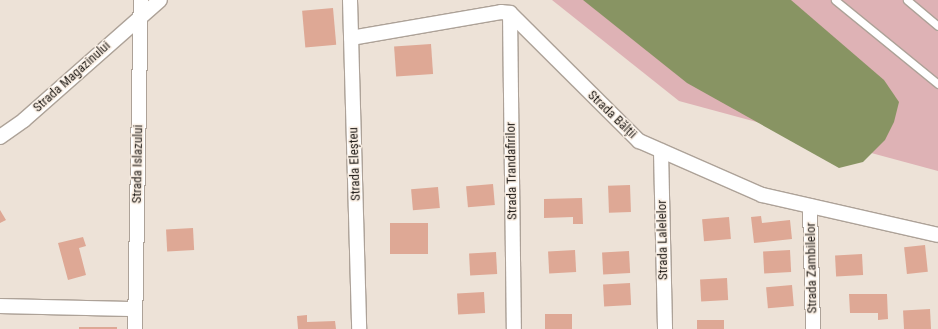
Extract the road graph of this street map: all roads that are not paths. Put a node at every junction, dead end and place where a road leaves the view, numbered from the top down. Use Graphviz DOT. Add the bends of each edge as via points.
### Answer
graph roads {
  1 [pos="141,0"];
  2 [pos="160,0"];
  3 [pos="350,0"];
  4 [pos="835,0"];
  5 [pos="907,0"];
  6 [pos="510,13"];
  7 [pos="142,15"];
  8 [pos="938,26"];
  9 [pos="351,38"];
  10 [pos="938,84"];
  11 [pos="0,137"];
  12 [pos="661,151"];
  13 [pos="810,206"];
  14 [pos="938,235"];
  15 [pos="0,306"];
  16 [pos="134,309"];
  17 [pos="135,329"];
  18 [pos="359,329"];
  19 [pos="514,329"];
  20 [pos="664,329"];
  21 [pos="813,329"];
  1 -- 7 [label="street, Strada Islazului"];
  2 -- 7 [label="street, Strada Magazinului"];
  3 -- 9 [label="street, Strada Eleșteu"];
  4 -- 10 [label="lane"];
  5 -- 8 [label="lane"];
  6 -- 9 [label="street" via="501,12"];
  6 -- 12 [label="street, Strada Bălții" via="629,132 639,141"];
  6 -- 19 [label="street, Strada Trandafirilor"];
  7 -- 11 [label="street, Strada Magazinului" via="24,120"];
  7 -- 16 [label="street, Strada Islazului"];
  9 -- 18 [label="street, Strada Eleșteu"];
  12 -- 13 [label="street, Strada Bălții" via="762,195"];
  12 -- 20 [label="street, Strada Lalelelor"];
  13 -- 14 [label="street, Strada Bălții"];
  13 -- 21 [label="street, Strada Zambilelor"];
  15 -- 16 [label="street"];
  16 -- 17 [label="street, Strada Islazului"];
}
